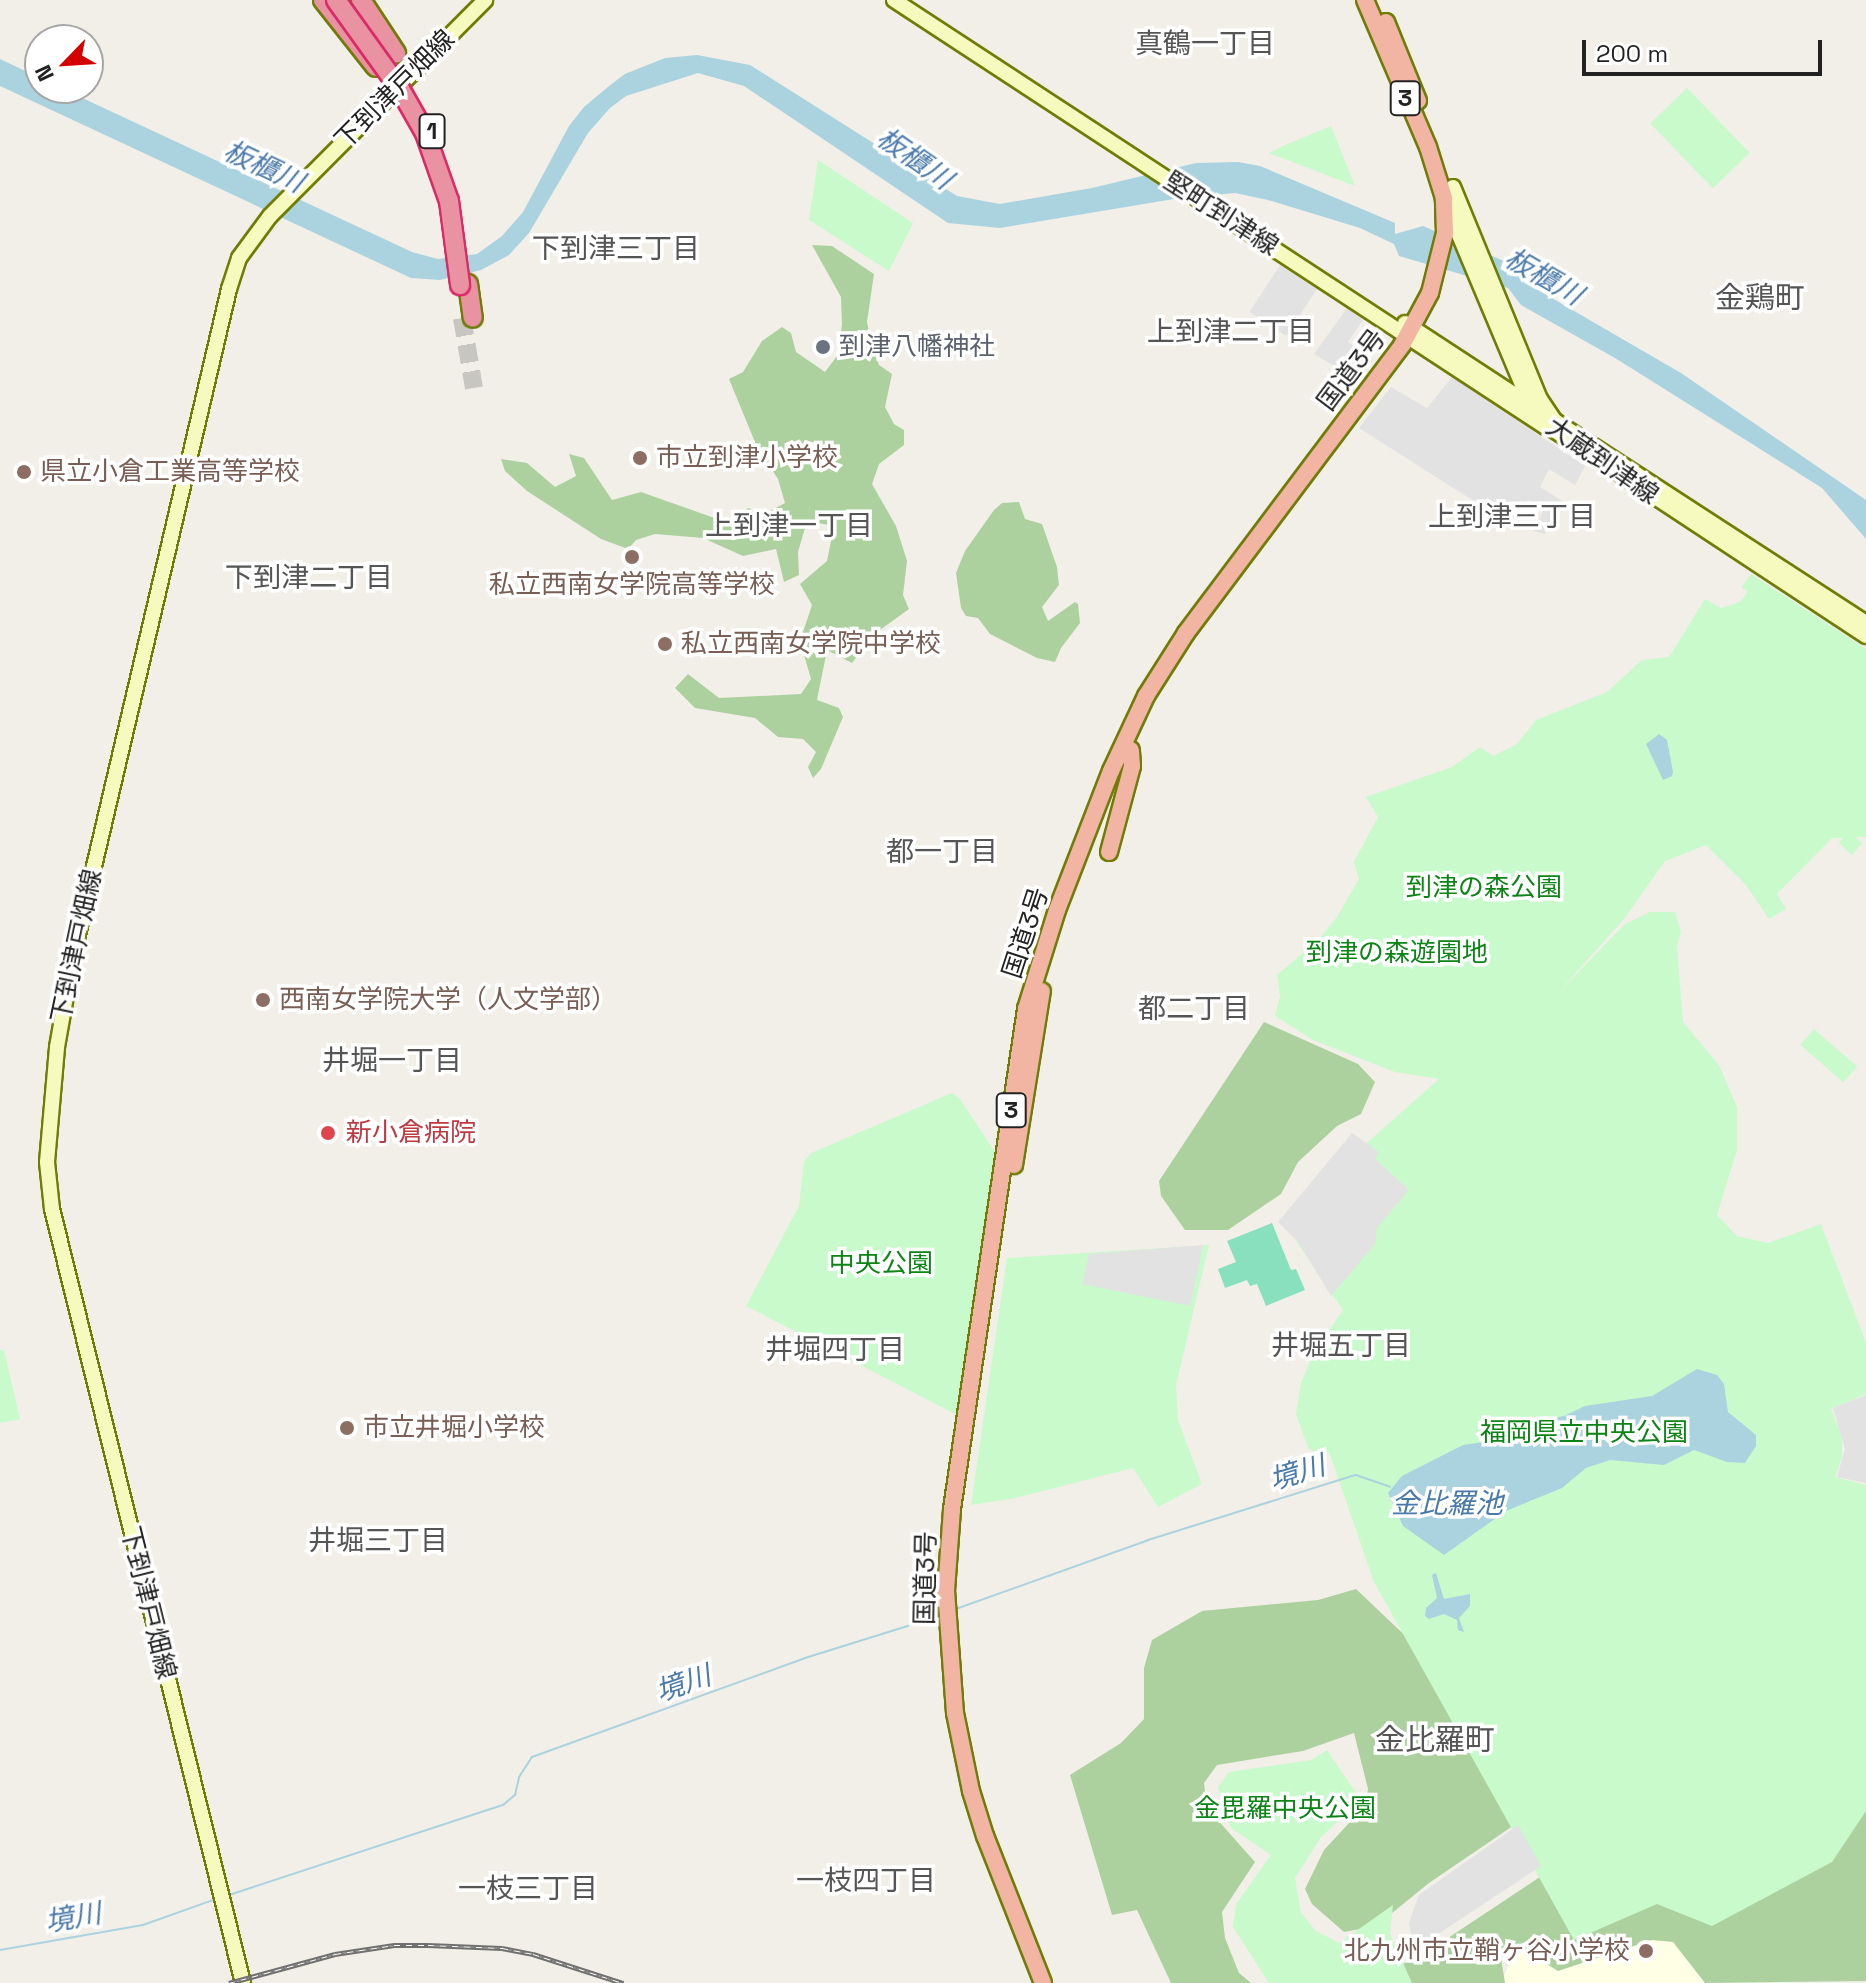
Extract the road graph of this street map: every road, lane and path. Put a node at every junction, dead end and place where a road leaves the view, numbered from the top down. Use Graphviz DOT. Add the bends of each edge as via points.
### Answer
graph roads {
  1 [pos="323,0"];
  2 [pos="347,0"];
  3 [pos="361,0"];
  4 [pos="485,0"];
  5 [pos="894,0"];
  6 [pos="910,0"];
  7 [pos="1365,0"];
  8 [pos="1377,0"];
  9 [pos="336,8"];
  10 [pos="396,53"];
  11 [pos="378,69"];
  12 [pos="1156,167"];
  13 [pos="1448,192"];
  14 [pos="1459,238"];
  15 [pos="464,284"];
  16 [pos="468,318"];
  17 [pos="1414,334"];
  18 [pos="1530,405"];
  19 [pos="1551,424"];
  20 [pos="1866,623"];
  21 [pos="1866,636"];
  22 [pos="1131,750"];
  23 [pos="1109,852"];
  24 [pos="243,1983"];
  25 [pos="1043,1983"];
  26 [pos="1054,1983"];
  1 -- 9 [label="highway"];
  2 -- 15 [label="highway, 1" via="407,84 432,130 457,200"];
  3 -- 10 [label="highway"];
  4 -- 24 [label="main road, 下到津戸畑線" via="270,216 247,244 234,273 65,993 47,1162 52,1209"];
  5 -- 12 [label="main road, 堅町到津線"];
  6 -- 12 [label="main road, 堅町到津線"];
  7 -- 13 [label="highway, 国道3号 / 3"];
  8 -- 13 [label="highway, 国道3号 / 3"];
  9 -- 11 [label="highway"];
  9 -- 15 [label="highway, bridge" via="400,89 425,133 449,201"];
  12 -- 17 [label="main road, 堅町到津線"];
  12 -- 17 [label="main road, 堅町到津線" via="1197,199"];
  13 -- 14 [label="highway, 国道3号 / 3"];
  13 -- 14 [label="main road, 大蔵到津線"];
  14 -- 17 [label="highway, 国道3号 / 3" via="1441,267 1438,298"];
  14 -- 18 [label="main road, 大蔵到津線"];
  14 -- 19 [label="main road, 大蔵到津線" via="1496,291"];
  15 -- 16 [label="highway"];
  17 -- 18 [label="main road, 堅町到津線"];
  17 -- 19 [label="main road, 堅町到津線"];
  17 -- 22 [label="highway, 国道3号 / 3" via="1174,664"];
  17 -- 25 [label="highway, 国道3号 / 3" via="1186,633 1151,687 1111,771 1057,910 1026,1009 954,1495 946,1591 955,1713 971,1791"];
  18 -- 19 [label="main road, 堅町到津線"];
  19 -- 20 [label="main road, 大蔵到津線"];
  19 -- 21 [label="main road, 大蔵到津線"];
  22 -- 23 [label="highway" via="1132,766"];
  22 -- 26 [label="highway, 国道3号 / 3" via="1065,913 1040,1001 972,1431 958,1555 962,1704 975,1776"];
}
